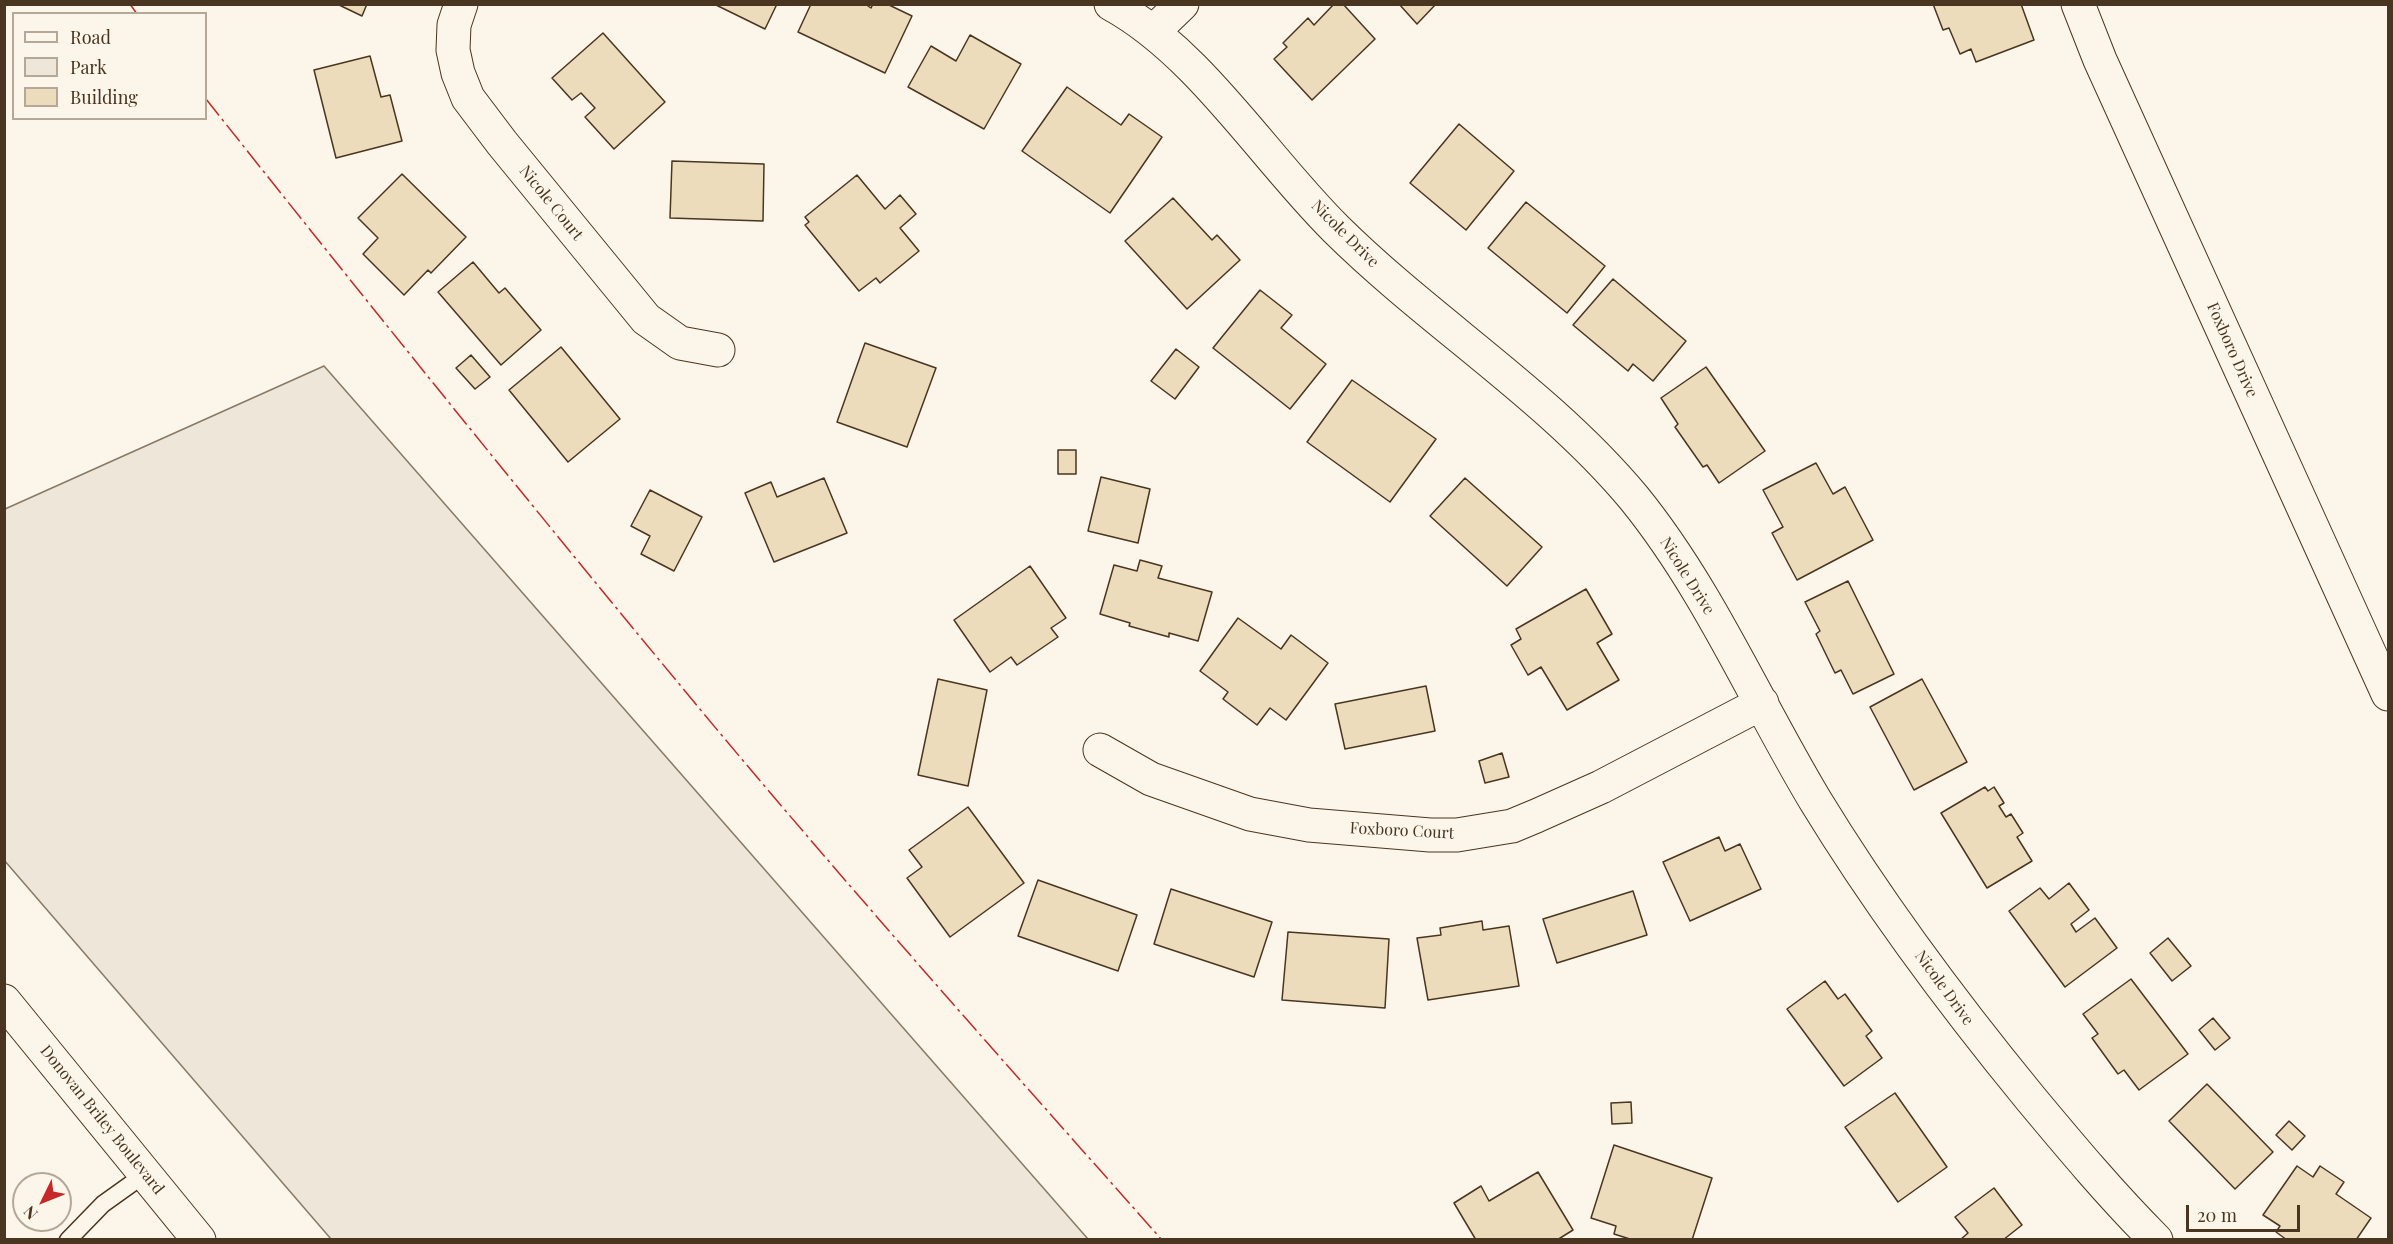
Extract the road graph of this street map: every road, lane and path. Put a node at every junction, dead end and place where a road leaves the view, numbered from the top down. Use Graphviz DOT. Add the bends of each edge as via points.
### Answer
graph roads {
  1 [pos="461,4"];
  2 [pos="1111,4"];
  3 [pos="1182,4"];
  4 [pos="2078,4"];
  5 [pos="1153,32"];
  6 [pos="718,350"];
  7 [pos="2388,694"];
  8 [pos="1762,703"];
  9 [pos="1100,750"];
  10 [pos="4,1001"];
  11 [pos="145,1174"];
  12 [pos="68,1239"];
  13 [pos="199,1239"];
  14 [pos="2156,1239"];
  1 -- 6 [label="street, Nicole Court" via="454,25 453,50 468,98 646,319 680,343"];
  2 -- 5 [label="street, Nicole Drive"];
  3 -- 5 [label="street"];
  4 -- 7 [label="street, Foxboro Drive"];
  5 -- 8 [label="street, Nicole Drive" via="1200,77 1332,226 1551,415 1610,472 1666,541"];
  8 -- 9 [label="street, Foxboro Court" via="1601,787 1536,816 1504,828 1457,835 1309,825 1250,814 1151,779"];
  8 -- 14 [label="street, Nicole Drive" via="1813,797 1861,872 1971,1026 2121,1205"];
  10 -- 11 [label="street, Donovan Briley Boulevard"];
  11 -- 12 [label="lane" via="103,1204"];
  11 -- 13 [label="street, Donovan Briley Boulevard"];
}
